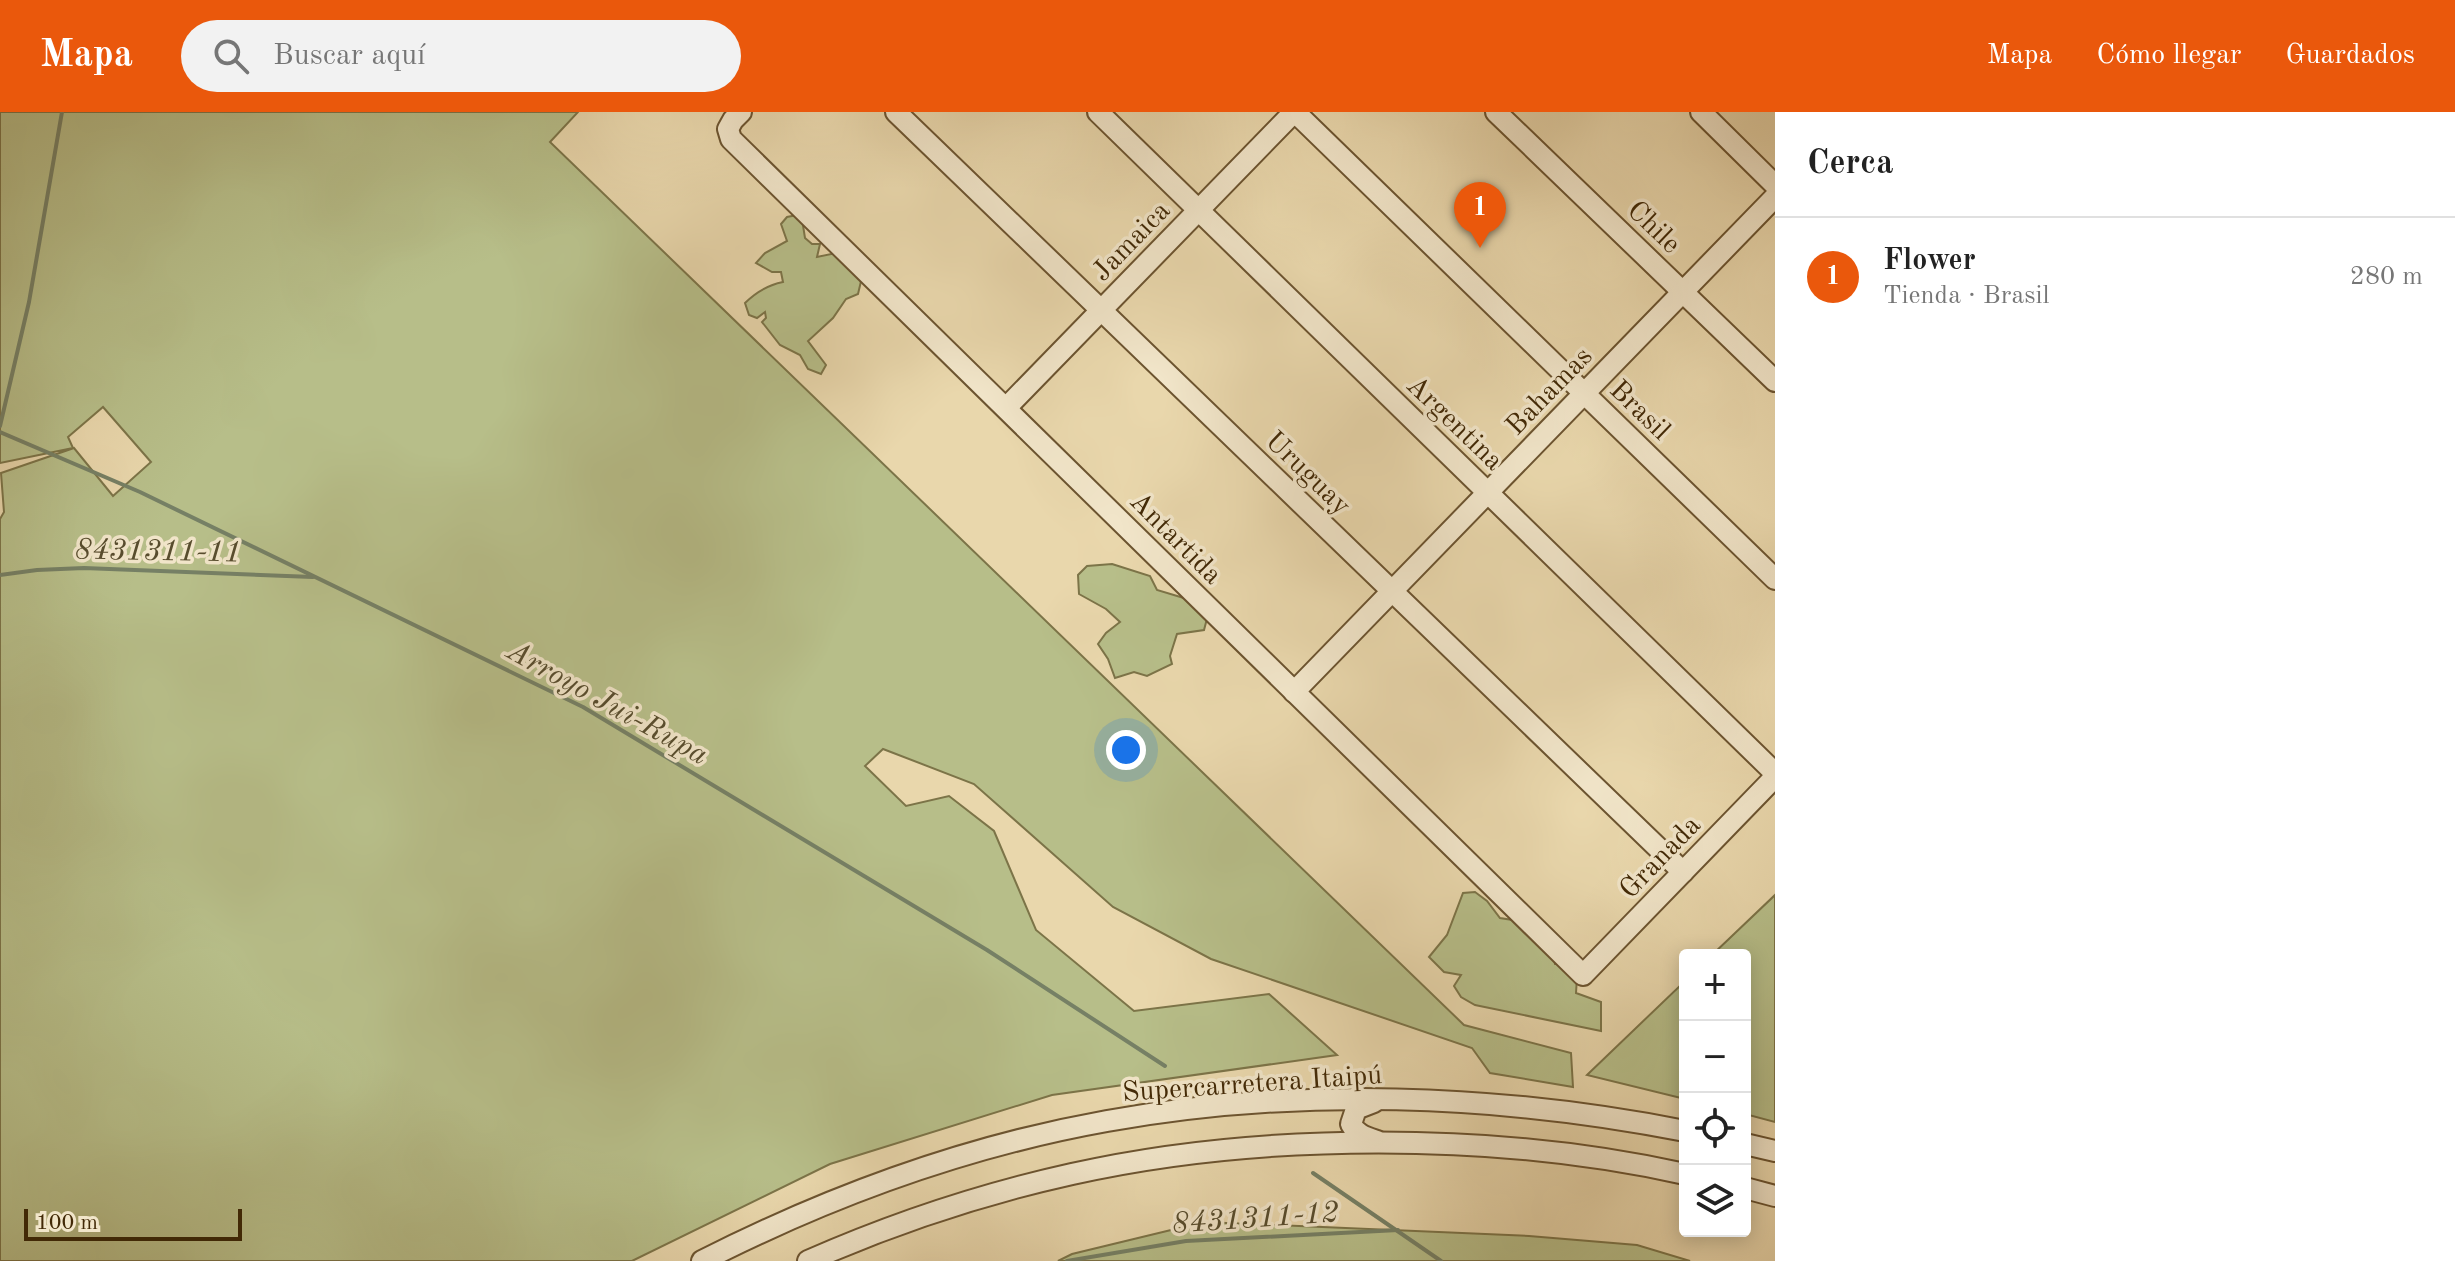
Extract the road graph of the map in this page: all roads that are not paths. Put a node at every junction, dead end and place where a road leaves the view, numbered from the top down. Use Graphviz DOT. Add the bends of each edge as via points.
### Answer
graph roads {
  1 [pos="741,112"];
  2 [pos="896,112"];
  3 [pos="1098,112"];
  4 [pos="1295,112"];
  5 [pos="1496,112"];
  6 [pos="1701,112"];
  7 [pos="1775,185"];
  8 [pos="1775,197"];
  9 [pos="1199,210"];
  10 [pos="1683,292"];
  11 [pos="1101,310"];
  12 [pos="1775,381"];
  13 [pos="1584,393"];
  14 [pos="1006,408"];
  15 [pos="1488,492"];
  16 [pos="1775,579"];
  17 [pos="1392,591"];
  18 [pos="1294,692"];
  19 [pos="1775,775"];
  20 [pos="1683,872"];
  21 [pos="1583,975"];
  22 [pos="1385,1099"];
  23 [pos="1679,1130"];
  24 [pos="1385,1144"];
  25 [pos="1751,1145"];
  26 [pos="1775,1151"];
  27 [pos="1679,1173"];
  28 [pos="1751,1190"];
  29 [pos="1775,1196"];
  30 [pos="702,1261"];
  31 [pos="808,1261"];
  1 -- 14 [label="street, Antartida" via="728,129 731,139"];
  2 -- 11 [label="street, Uruguay"];
  3 -- 9 [label="street, Argentina"];
  4 -- 9 [label="street, Jamaica"];
  4 -- 13 [label="street, Brasil"];
  5 -- 10 [label="street, Chile"];
  6 -- 7 [label="street"];
  8 -- 10 [label="street, Bahamas"];
  9 -- 11 [label="street, Jamaica"];
  9 -- 15 [label="street, Argentina"];
  10 -- 12 [label="street, Chile"];
  10 -- 13 [label="street, Bahamas"];
  11 -- 14 [label="street, Jamaica"];
  11 -- 17 [label="street, Uruguay"];
  13 -- 15 [label="street, Bahamas"];
  13 -- 16 [label="street, Brasil"];
  14 -- 18 [label="street, Antartida"];
  15 -- 17 [label="street, Bahamas"];
  15 -- 19 [label="street, Argentina"];
  17 -- 18 [label="street, Bahamas"];
  17 -- 20 [label="street, Uruguay"];
  18 -- 21 [label="street, Antartida"];
  19 -- 20 [label="street, Granada"];
  20 -- 21 [label="street, Granada"];
  22 -- 23 [label="street, Supercarretera Itaipú" via="1569,1111"];
  22 -- 24 [label="street" via="1356,1109 1351,1124 1361,1136"];
  22 -- 30 [label="street, Supercarretera Itaipú" via="1169,1112 1043,1135 854,1194"];
  24 -- 27 [label="street" via="1549,1153"];
  24 -- 31 [label="street" via="1242,1150 1073,1174 912,1220"];
  25 -- 26 [label="street"];
  28 -- 29 [label="street"];
}
